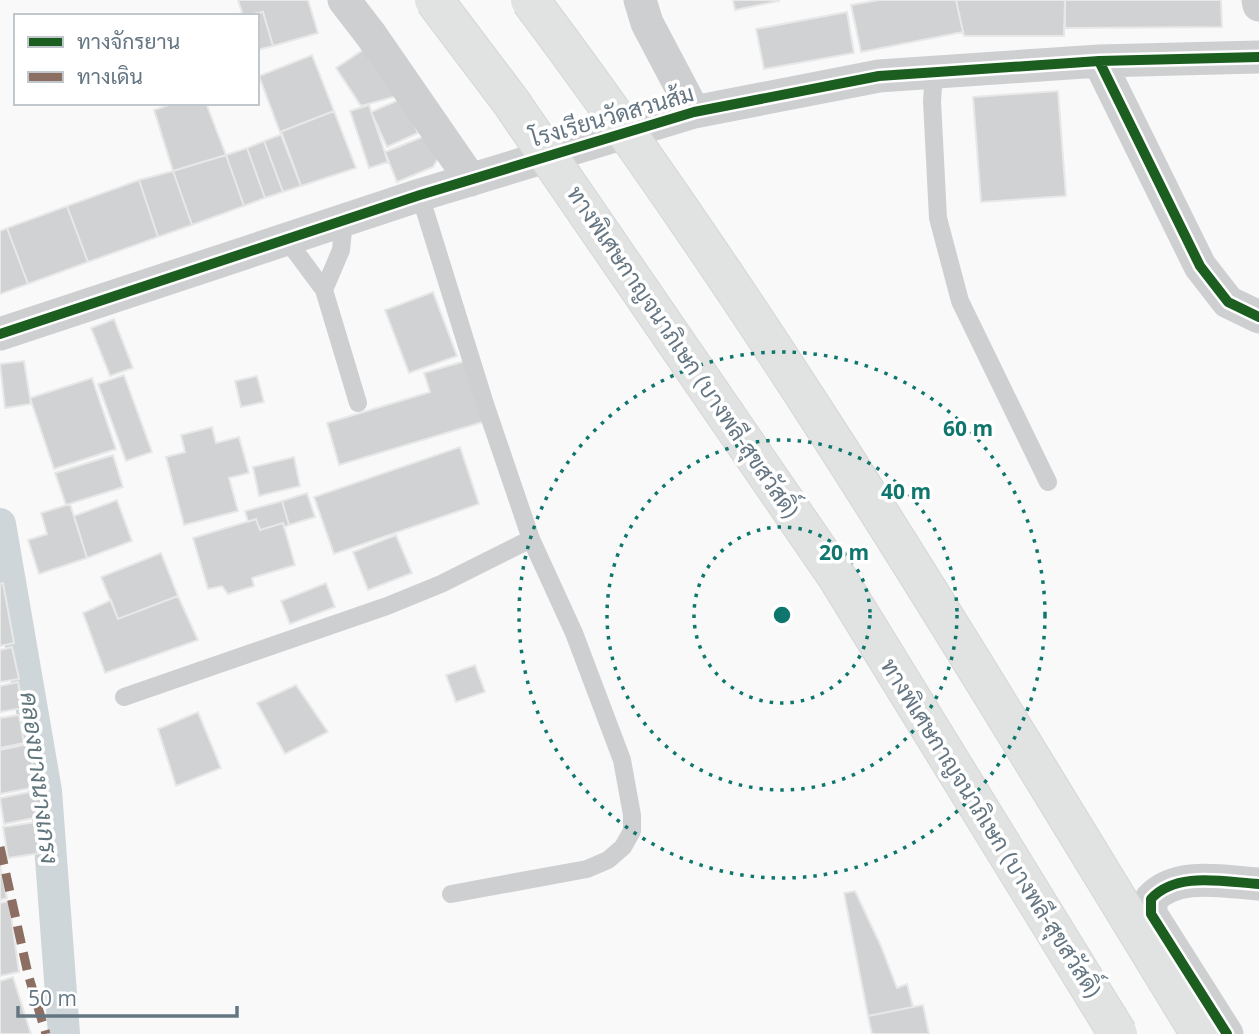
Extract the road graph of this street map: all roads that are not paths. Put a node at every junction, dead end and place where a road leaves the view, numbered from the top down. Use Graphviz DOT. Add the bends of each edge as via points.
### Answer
graph roads {
  1 [pos="344,0"];
  2 [pos="434,0"];
  3 [pos="530,0"];
  4 [pos="640,0"];
  5 [pos="1258,0"];
  6 [pos="1259,5"];
  7 [pos="1259,57"];
  8 [pos="1099,61"];
  9 [pos="934,72"];
  10 [pos="694,112"];
  11 [pos="471,180"];
  12 [pos="420,195"];
  13 [pos="344,220"];
  14 [pos="287,240"];
  15 [pos="324,290"];
  16 [pos="1259,317"];
  17 [pos="0,334"];
  18 [pos="358,403"];
  19 [pos="1048,482"];
  20 [pos="531,539"];
  21 [pos="124,697"];
  22 [pos="1259,884"];
  23 [pos="451,894"];
  24 [pos="1118,1034"];
  25 [pos="1200,1034"];
  26 [pos="1227,1034"];
  1 -- 11 [label="street"];
  2 -- 24 [label="highway, ทางพิเศษกาญจนาภิเษก (บางพลี-สุขสวัสดิ์), bridge" via="511,102 837,577"];
  3 -- 25 [label="highway, bridge" via="733,285"];
  4 -- 10 [label="street" via="647,23"];
  5 -- 6 [label="street"];
  7 -- 8 [label="street, โรงเรียนวัดสวนส้ม"];
  8 -- 9 [label="street, โรงเรียนวัดสวนส้ม"];
  8 -- 16 [label="street" via="1200,266 1228,302"];
  9 -- 10 [label="street, โรงเรียนวัดสวนส้ม" via="879,76"];
  9 -- 19 [label="lane" via="938,218 960,301"];
  10 -- 11 [label="street, โรงเรียนวัดสวนส้ม"];
  11 -- 12 [label="street, โรงเรียนวัดสวนส้ม"];
  12 -- 13 [label="street, โรงเรียนวัดสวนส้ม"];
  12 -- 20 [label="lane"];
  13 -- 14 [label="street, โรงเรียนวัดสวนส้ม"];
  13 -- 15 [label="lane" via="341,250"];
  14 -- 15 [label="lane"];
  14 -- 17 [label="street, โรงเรียนวัดสวนส้ม"];
  15 -- 18 [label="lane"];
  20 -- 21 [label="lane" via="387,606"];
  20 -- 23 [label="lane" via="574,633 622,760 632,831 608,860 587,869"];
  22 -- 26 [label="street" via="1199,880 1171,884 1151,900 1151,914"];
}
